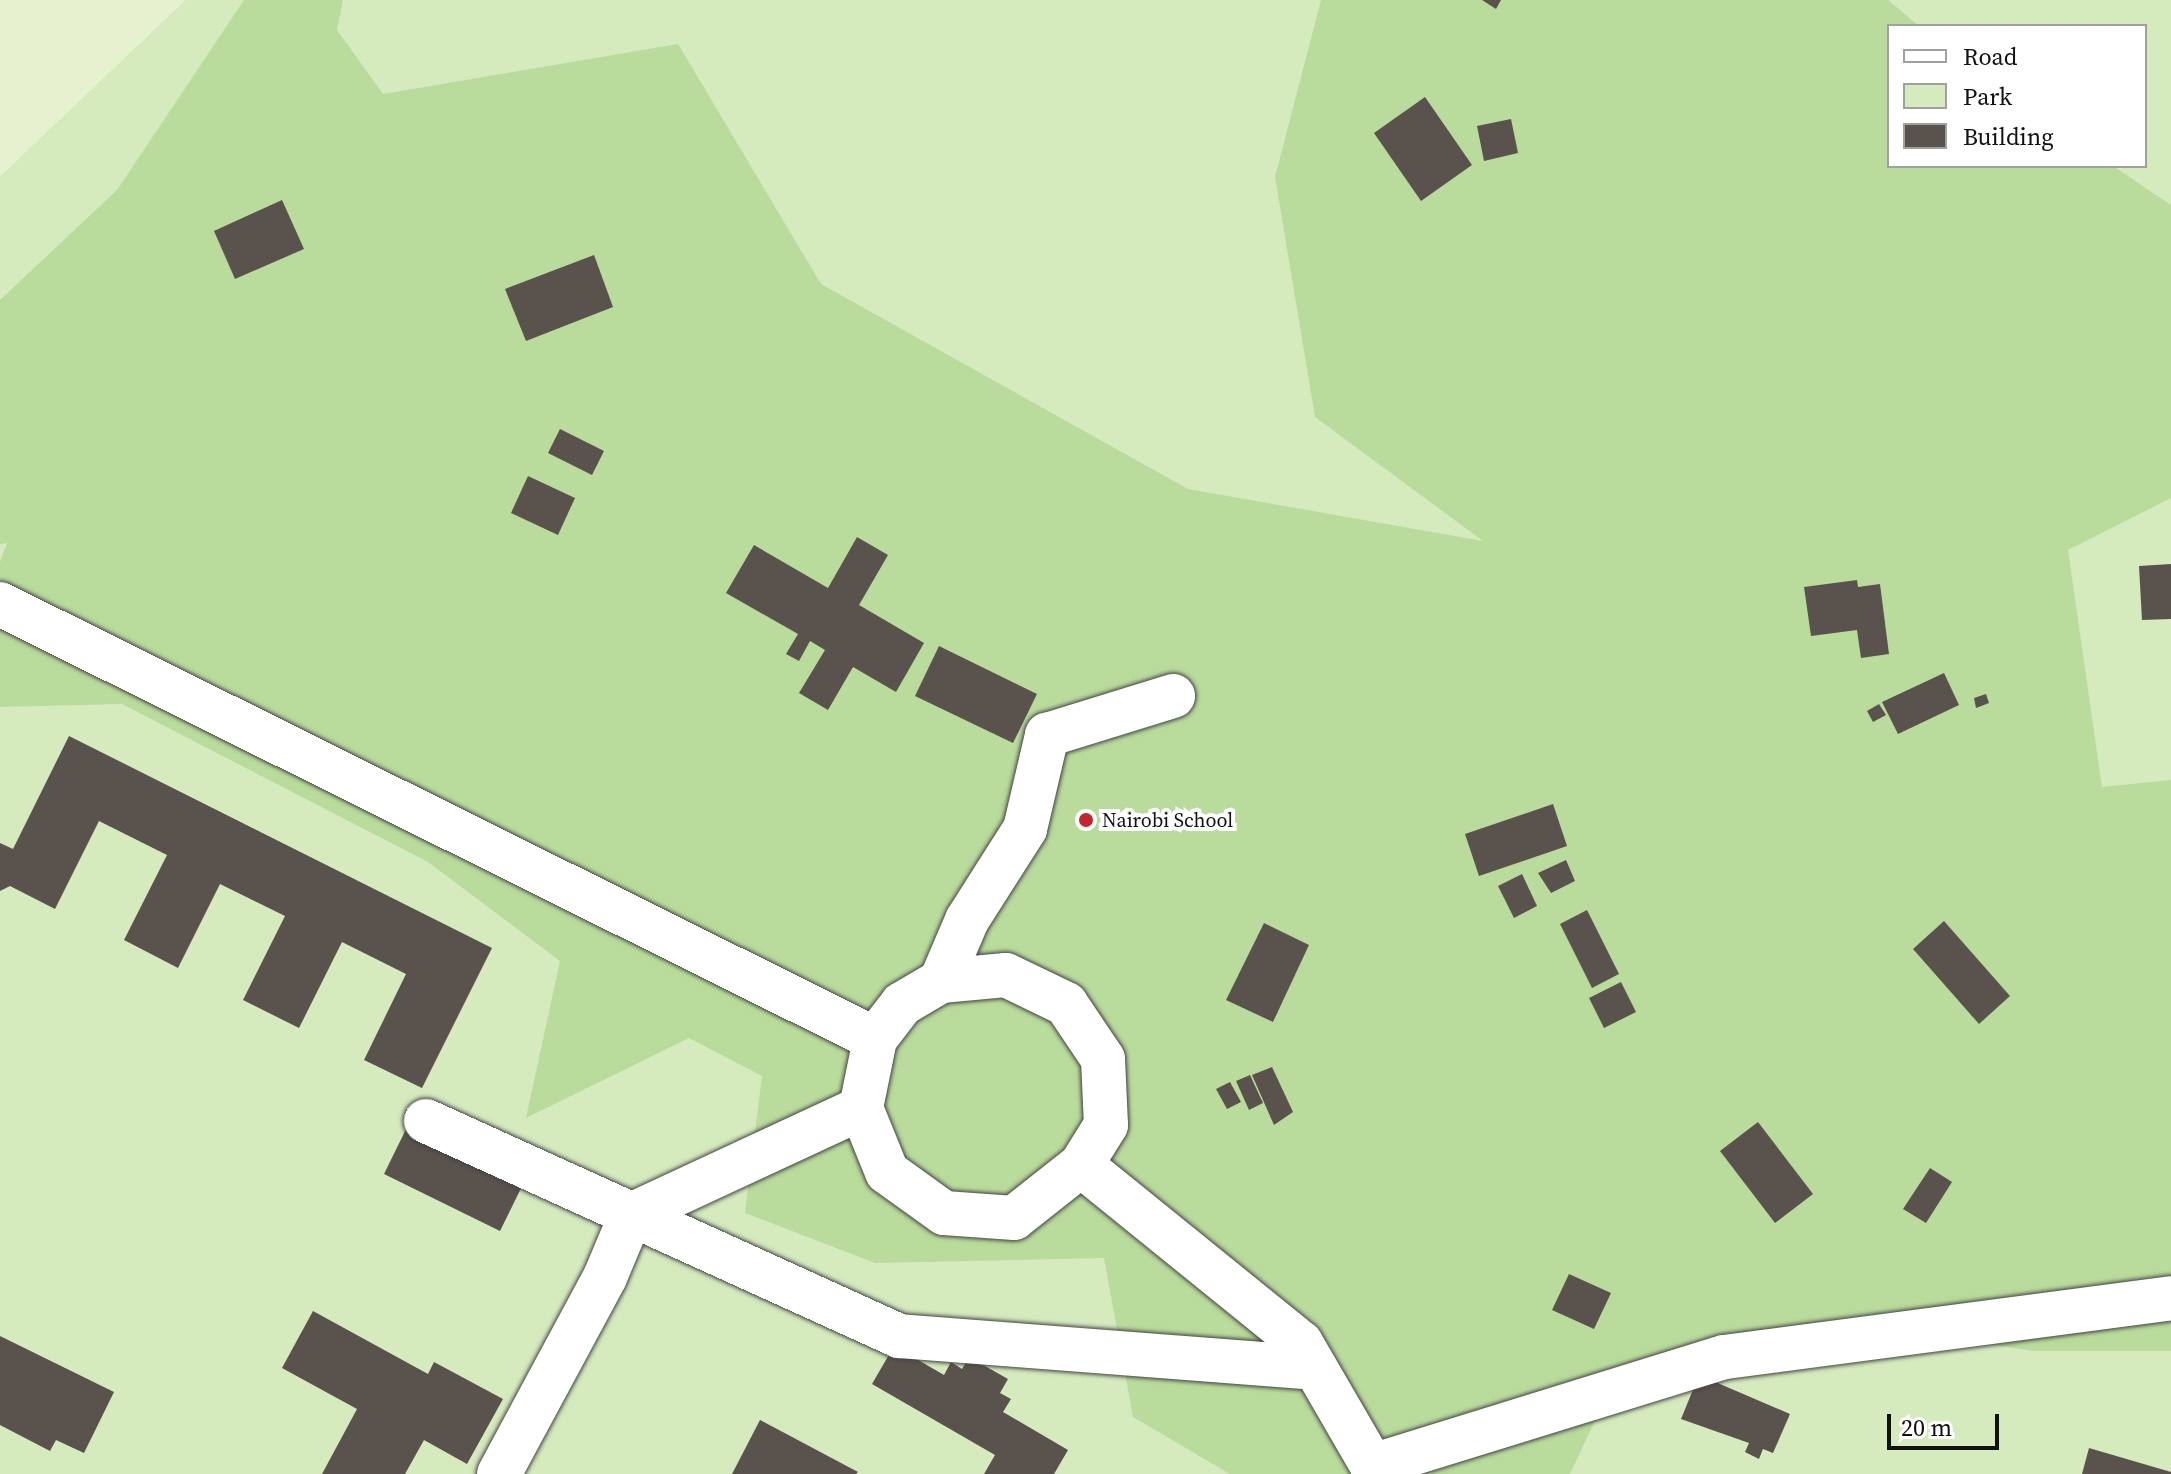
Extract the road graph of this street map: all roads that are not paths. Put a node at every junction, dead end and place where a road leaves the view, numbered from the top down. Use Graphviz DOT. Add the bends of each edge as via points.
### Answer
graph roads {
  1 [pos="0,604"];
  2 [pos="1173,696"];
  3 [pos="941,981"];
  4 [pos="875,1039"];
  5 [pos="861,1108"];
  6 [pos="426,1121"];
  7 [pos="1081,1165"];
  8 [pos="631,1215"];
  9 [pos="2171,1298"];
  10 [pos="1315,1368"];
  11 [pos="1375,1470"];
  12 [pos="499,1474"];
  1 -- 4 [label="lane"];
  2 -- 3 [label="lane" via="1047,735 1025,829 967,920"];
  3 -- 4 [label="lane" via="902,1004"];
  3 -- 7 [label="lane" via="1006,975 1066,1004 1103,1059 1106,1125"];
  4 -- 5 [label="lane"];
  5 -- 7 [label="lane" via="887,1172 944,1213 1014,1218"];
  5 -- 8 [label="lane"];
  6 -- 8 [label="lane"];
  7 -- 10 [label="lane" via="1301,1343"];
  8 -- 10 [label="lane" via="899,1336"];
  8 -- 12 [label="lane" via="605,1277"];
  9 -- 11 [label="lane" via="1725,1357"];
  10 -- 11 [label="lane"];
}
